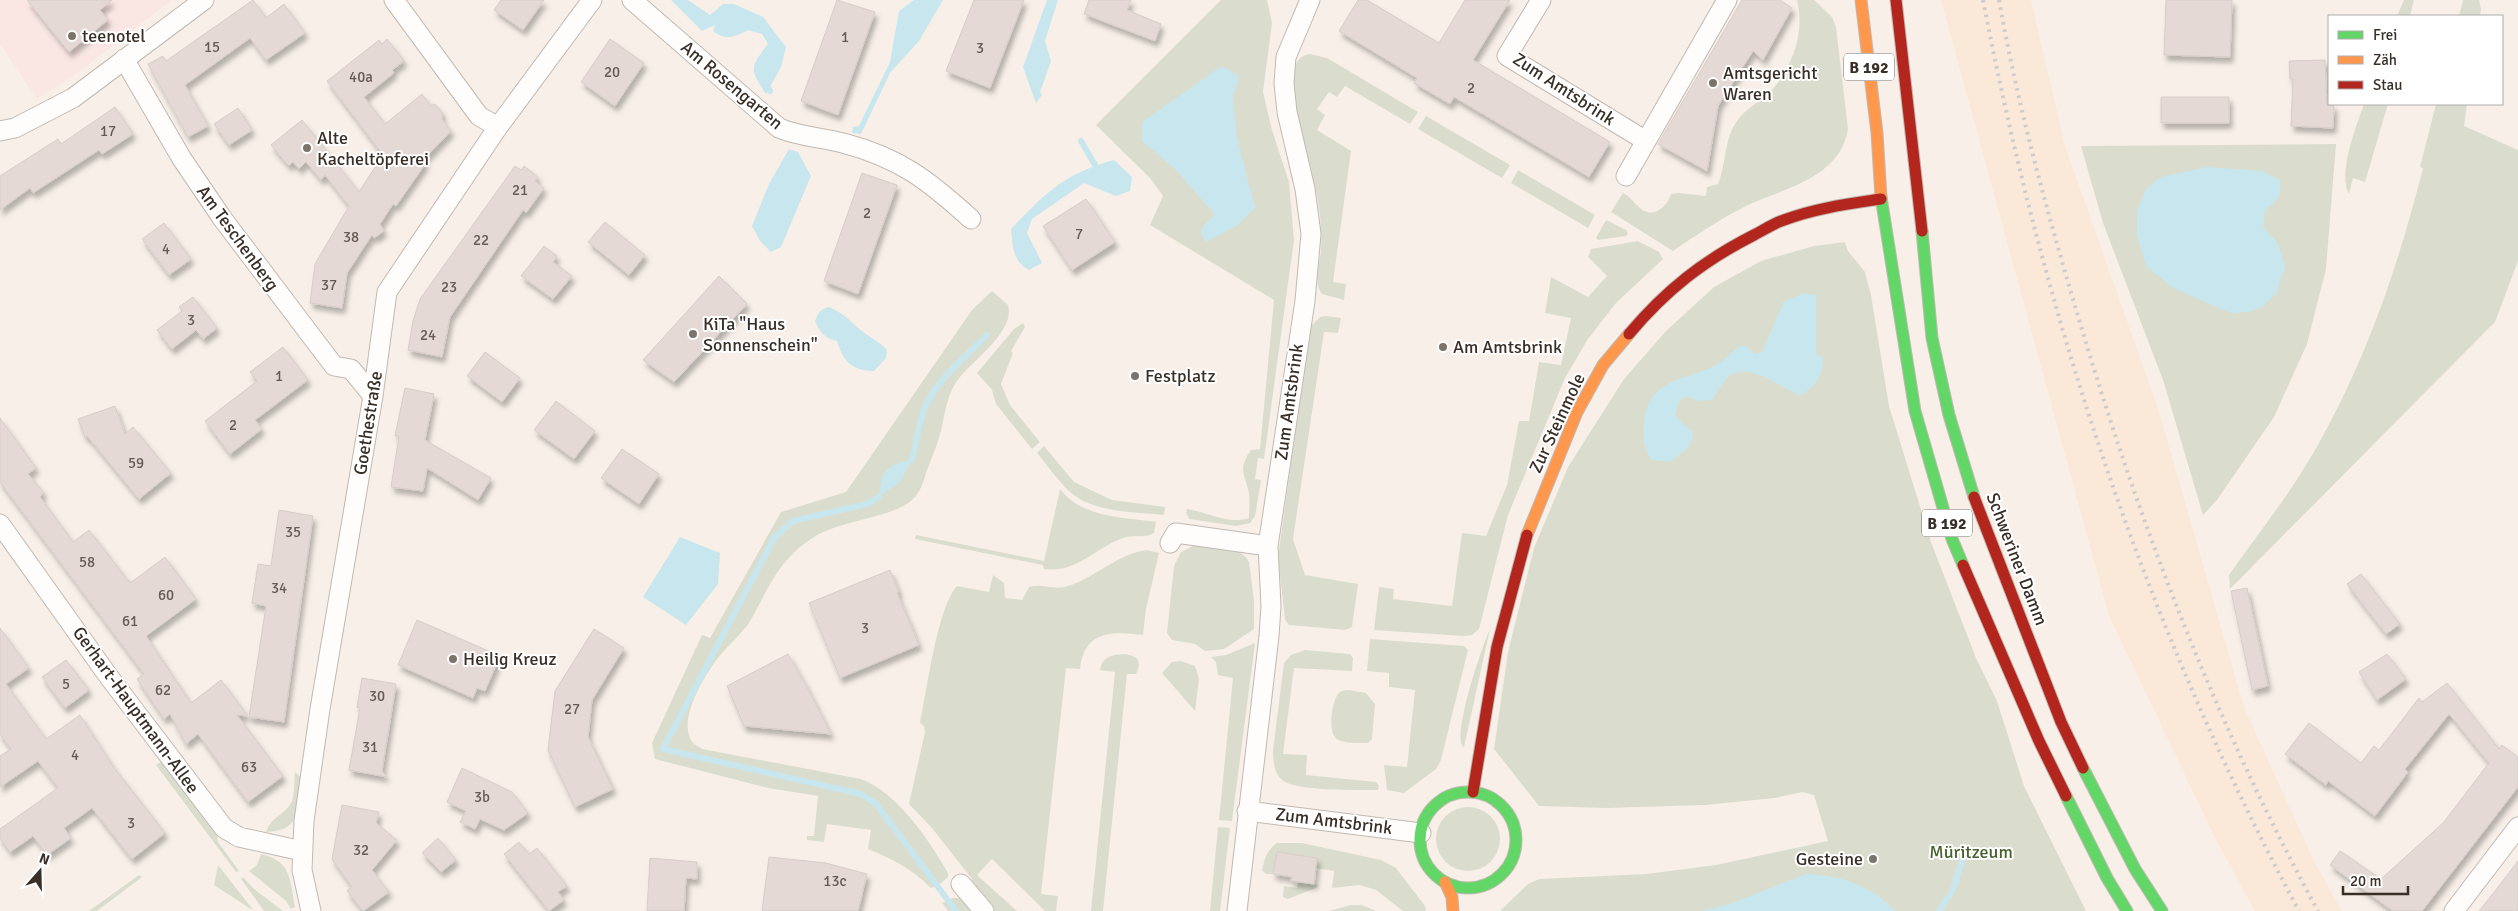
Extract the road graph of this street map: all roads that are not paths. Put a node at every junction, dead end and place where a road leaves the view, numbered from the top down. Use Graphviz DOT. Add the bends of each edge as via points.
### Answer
graph roads {
  1 [pos="204,0"];
  2 [pos="394,0"];
  3 [pos="592,0"];
  4 [pos="632,0"];
  5 [pos="1310,0"];
  6 [pos="1541,0"];
  7 [pos="1727,0"];
  8 [pos="1861,0"];
  9 [pos="1896,0"];
  10 [pos="124,59"];
  11 [pos="498,127"];
  12 [pos="0,131"];
  13 [pos="1646,141"];
  14 [pos="1626,176"];
  15 [pos="1886,199"];
  16 [pos="971,219"];
  17 [pos="373,396"];
  18 [pos="0,524"];
  19 [pos="1170,543"];
  20 [pos="1268,546"];
  21 [pos="1473,792"];
  22 [pos="1247,811"];
  23 [pos="2518,827"];
  24 [pos="1420,833"];
  25 [pos="302,851"];
  26 [pos="1445,882"];
  27 [pos="961,884"];
  28 [pos="1483,886"];
  29 [pos="1476,897"];
  30 [pos="310,909"];
  31 [pos="984,911"];
  32 [pos="1237,911"];
  33 [pos="1452,911"];
  34 [pos="2127,911"];
  35 [pos="2162,911"];
  36 [pos="2454,911"];
  1 -- 10 [label="street"];
  2 -- 11 [label="street" via="479,116"];
  3 -- 11 [label="street, Goethestraße"];
  4 -- 16 [label="street, Am Rosengarten" via="779,128 885,156 930,182"];
  5 -- 20 [label="street, Zum Amtsbrink" via="1286,57 1287,112 1306,189 1311,234 1305,301"];
  6 -- 13 [label="street, Zum Amtsbrink" via="1507,56"];
  7 -- 13 [label="street"];
  8 -- 15 [label="main road, B 192"];
  9 -- 35 [label="main road, Schweriner Damm / B 192" via="1914,195 1932,338 1949,415 1977,506 2061,722 2135,870"];
  10 -- 12 [label="street" via="73,98 15,128"];
  10 -- 17 [label="street, Am Teschenberg" via="182,159 254,263 334,366 351,369"];
  11 -- 17 [label="street, Goethestraße" via="387,292"];
  13 -- 14 [label="street"];
  15 -- 21 [label="main road, Zur Steinmole" via="1832,206 1784,220 1715,256 1648,311 1604,365 1577,412 1523,544 1497,647"];
  15 -- 34 [label="main road, B 192" via="1915,411 1952,540 2039,741 2107,878"];
  17 -- 25 [label="street, Goethestraße" via="320,709"];
  18 -- 25 [label="street, Gerhart-Hauptmann-Allee" via="109,677 224,828 239,837"];
  19 -- 20 [label="street" via="1176,532"];
  20 -- 22 [label="street, Zum Amtsbrink" via="1269,636"];
  21 -- 24 [label="main road" via="1455,794 1439,802 1430,810"];
  21 -- 28 [label="main road" via="1496,800 1512,818 1516,830 1517,840 1511,862 1500,876"];
  22 -- 24 [label="street, Zum Amtsbrink"];
  22 -- 32 [label="street, Zum Amtsbrink"];
  23 -- 36 [label="street"];
  24 -- 26 [label="main road" via="1425,861"];
  25 -- 30 [label="street, Goethestraße" via="302,870"];
  26 -- 28 [label="main road" via="1471,888"];
  26 -- 33 [label="main road" via="1452,898"];
  27 -- 31 [label="street"];
  28 -- 29 [label="main road"];
}
